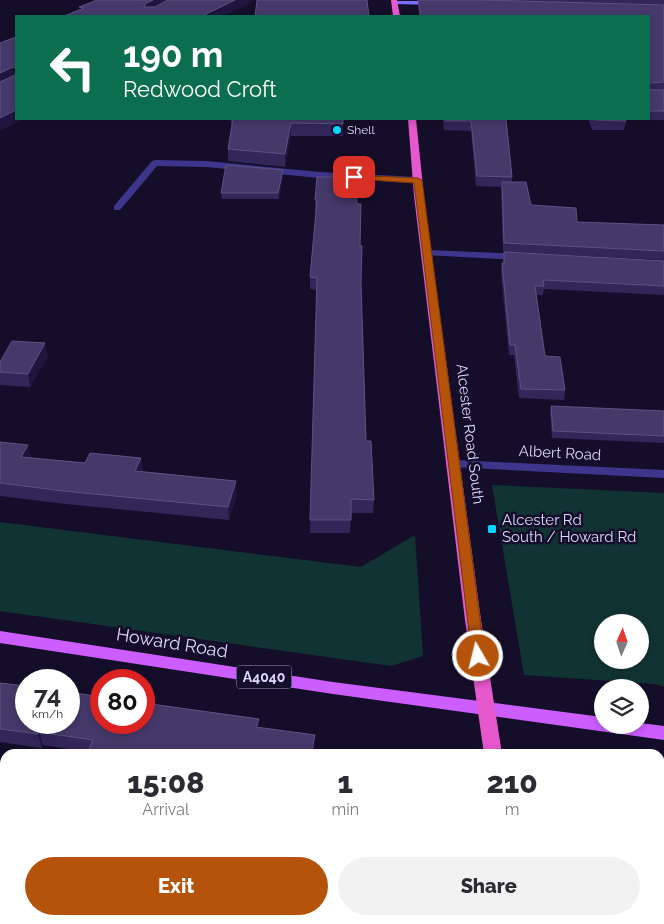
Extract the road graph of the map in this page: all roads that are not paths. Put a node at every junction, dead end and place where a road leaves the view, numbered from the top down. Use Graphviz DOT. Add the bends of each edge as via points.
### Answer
graph roads {
  1 [pos="394,1"];
  2 [pos="446,4"];
  3 [pos="397,15"];
  4 [pos="412,120"];
  5 [pos="418,180"];
  6 [pos="117,208"];
  7 [pos="427,253"];
  8 [pos="530,258"];
  9 [pos="455,464"];
  10 [pos="664,474"];
  11 [pos="0,637"];
  12 [pos="486,709"];
  13 [pos="594,723"];
  14 [pos="649,731"];
  15 [pos="664,733"];
  16 [pos="492,749"];
  1 -- 2 [label="main road"];
  1 -- 3 [label="highway"];
  4 -- 5 [label="highway, Alcester Road South"];
  5 -- 6 [label="street" via="156,163"];
  5 -- 7 [label="highway, Alcester Road South"];
  7 -- 8 [label="street"];
  7 -- 9 [label="highway, Alcester Road South"];
  9 -- 10 [label="street, Albert Road"];
  9 -- 12 [label="highway, Alcester Road South"];
  11 -- 12 [label="main road, Howard Road / A4040"];
  12 -- 13 [label="main road, A4040"];
  12 -- 16 [label="highway, Alcester Road South"];
  14 -- 15 [label="main road"];
}
